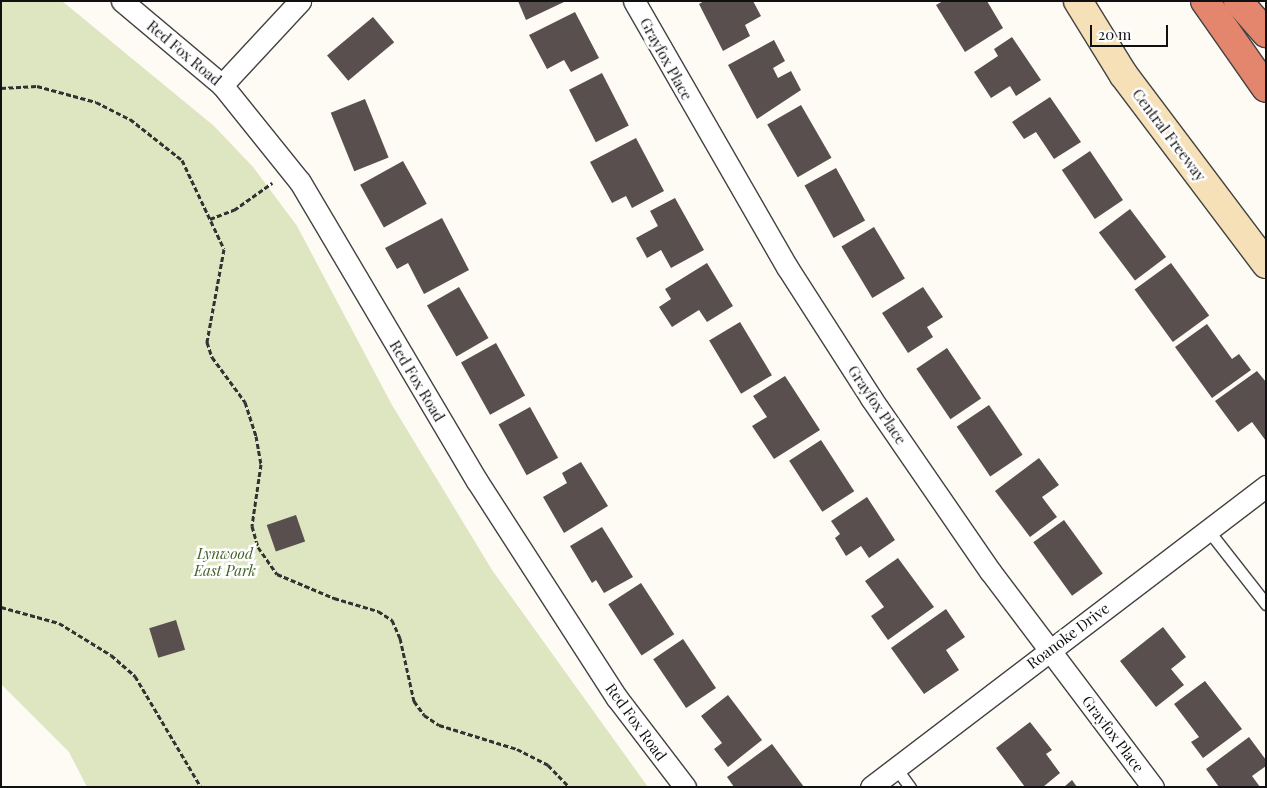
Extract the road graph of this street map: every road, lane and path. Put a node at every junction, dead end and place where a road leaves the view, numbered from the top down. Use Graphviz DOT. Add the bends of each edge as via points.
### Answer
graph roads {
  1 [pos="122,1"];
  2 [pos="300,1"];
  3 [pos="634,1"];
  4 [pos="1078,1"];
  5 [pos="1205,1"];
  6 [pos="1238,1"];
  7 [pos="1266,33"];
  8 [pos="222,85"];
  9 [pos="1,88"];
  10 [pos="1266,88"];
  11 [pos="291,169"];
  12 [pos="210,219"];
  13 [pos="1266,264"];
  14 [pos="1266,486"];
  15 [pos="1208,530"];
  16 [pos="1266,604"];
  17 [pos="1,607"];
  18 [pos="1050,650"];
  19 [pos="896,768"];
  20 [pos="202,787"];
  21 [pos="569,787"];
  22 [pos="685,787"];
  23 [pos="871,787"];
  24 [pos="910,787"];
  25 [pos="1153,787"];
  1 -- 8 [label="street, Red Fox Road"];
  2 -- 8 [label="street"];
  3 -- 18 [label="street, Grayfox Place" via="792,276 990,571"];
  4 -- 13 [label="main road, Central Freeway" via="1123,74"];
  5 -- 10 [label="highway"];
  6 -- 7 [label="highway"];
  8 -- 11 [label="street, Red Fox Road"];
  9 -- 12 [label="path" via="37,86 67,92 130,119 182,160"];
  11 -- 12 [label="path" via="234,210"];
  11 -- 22 [label="street, Red Fox Road" via="477,481 618,698"];
  12 -- 21 [label="path" via="224,258 206,342 212,357 245,402 256,436 261,464 252,526 258,547 278,574 334,598 378,611 392,620 400,638 414,701 424,715 439,725 517,749 548,765"];
  14 -- 15 [label="street, Roanoke Drive"];
  15 -- 16 [label="lane"];
  15 -- 18 [label="street, Roanoke Drive"];
  17 -- 20 [label="path" via="59,623 111,655 135,676"];
  18 -- 19 [label="street, Roanoke Drive"];
  18 -- 25 [label="street, Grayfox Place"];
  19 -- 23 [label="street, Roanoke Drive"];
  19 -- 24 [label="lane"];
}
